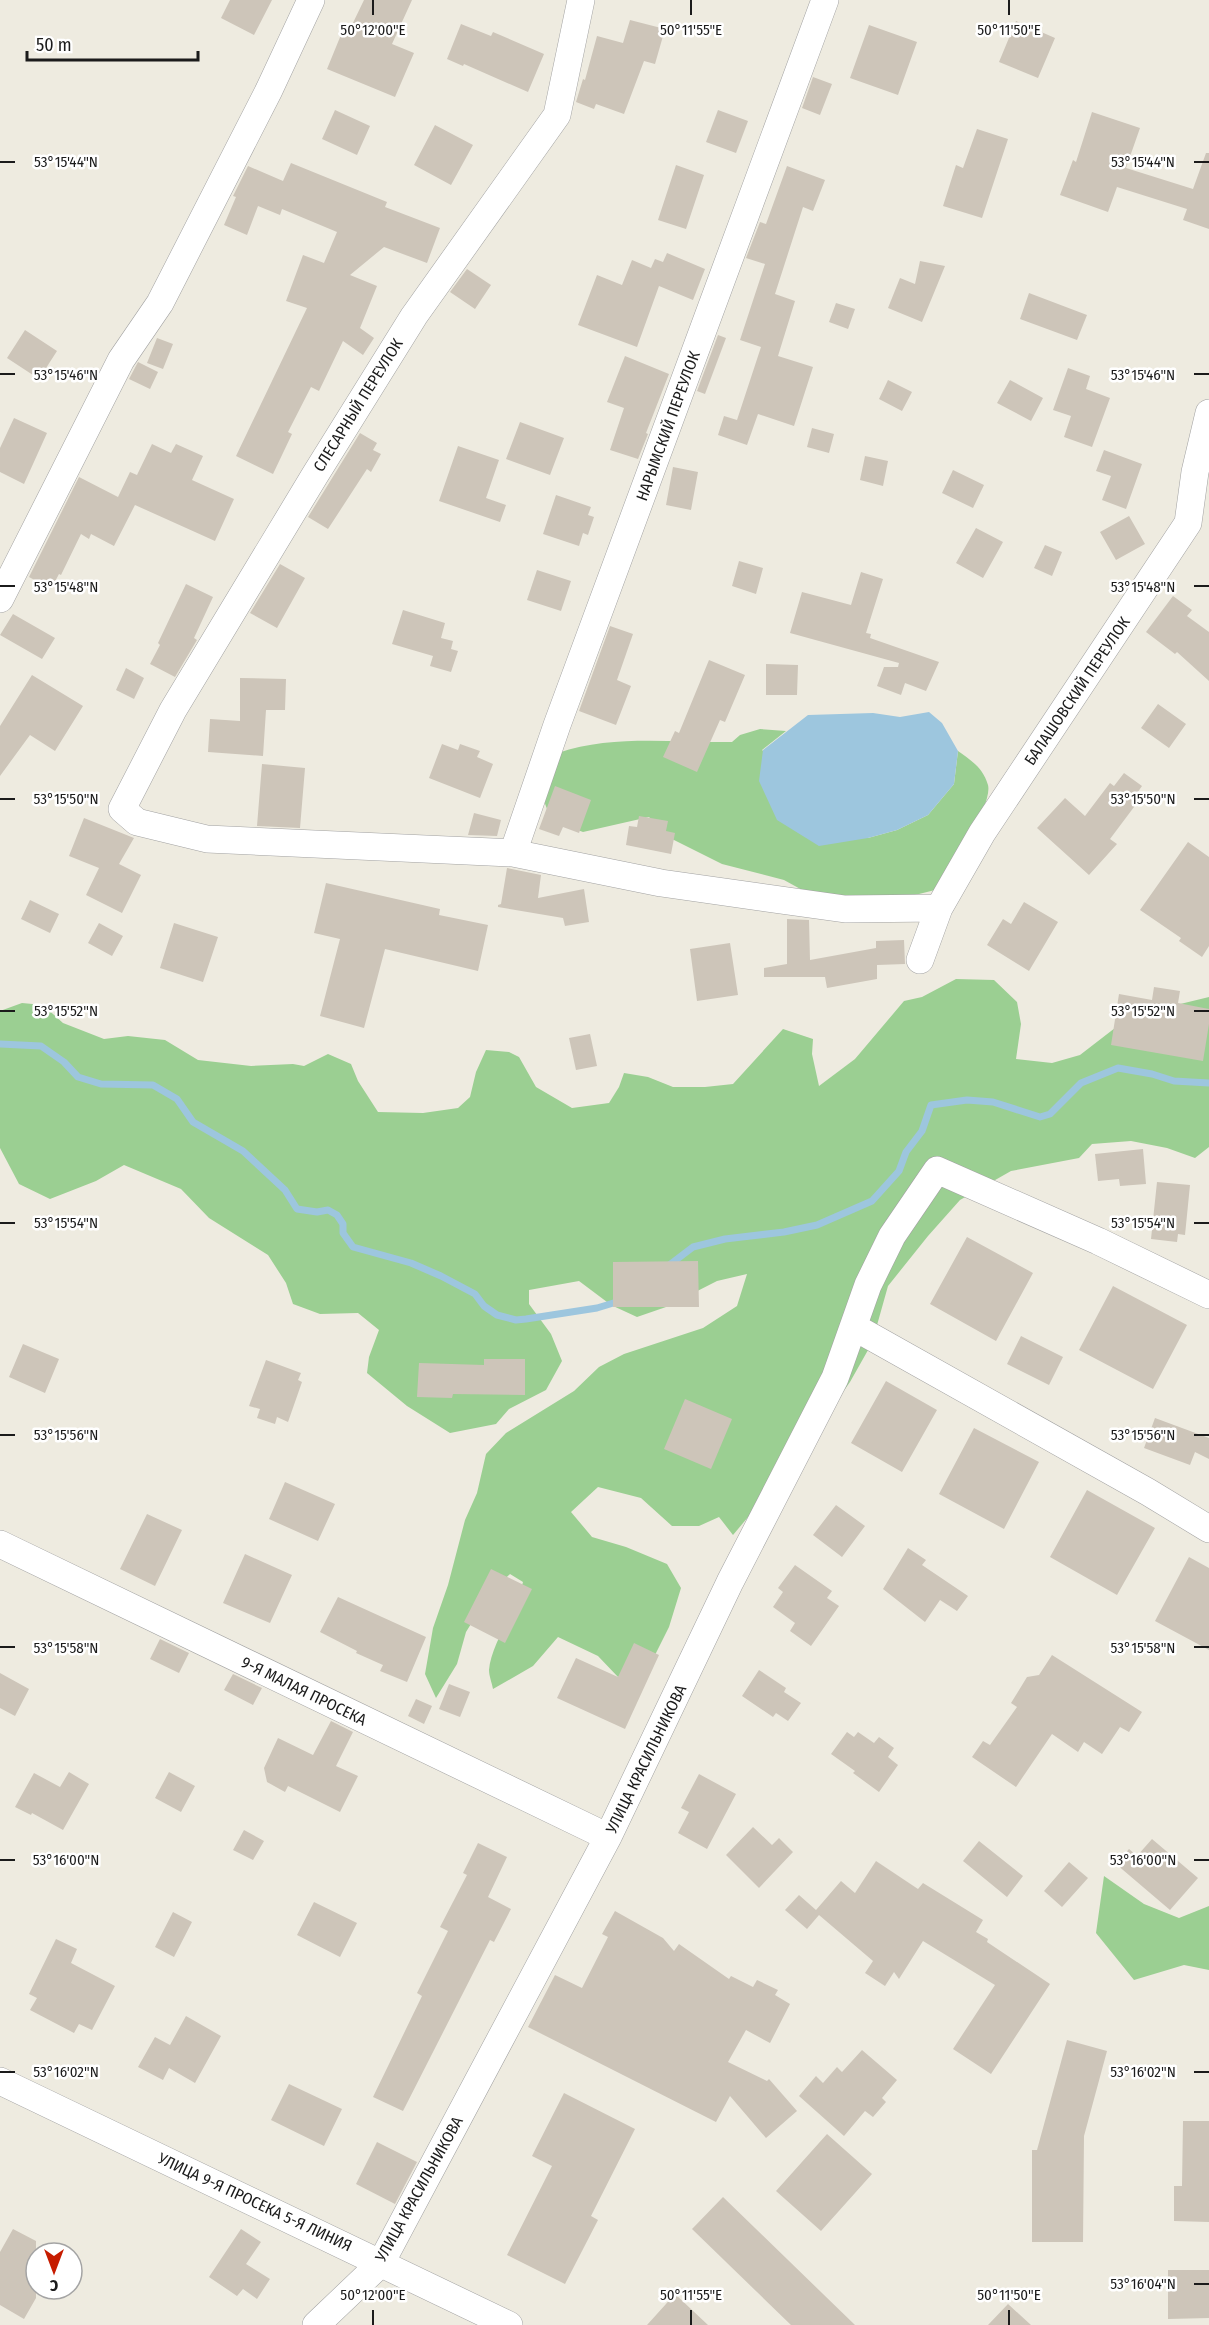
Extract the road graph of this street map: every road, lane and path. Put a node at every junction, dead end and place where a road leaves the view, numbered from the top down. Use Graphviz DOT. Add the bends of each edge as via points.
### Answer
graph roads {
  1 [pos="311,0"];
  2 [pos="581,0"];
  3 [pos="825,0"];
  4 [pos="1209,413"];
  5 [pos="0,599"];
  6 [pos="513,853"];
  7 [pos="939,908"];
  8 [pos="920,960"];
  9 [pos="1209,1295"];
  10 [pos="854,1327"];
  11 [pos="1209,1529"];
  12 [pos="0,1544"];
  13 [pos="608,1838"];
  14 [pos="0,2081"];
  15 [pos="381,2263"];
  16 [pos="316,2325"];
  17 [pos="508,2325"];
  1 -- 5 [label="street" via="165,292 121,360"];
  2 -- 6 [label="street, СЛЕСАРНЫЙ ПЕРЕУЛОК" via="557,116 408,326 173,710 122,809 137,822 207,839"];
  3 -- 6 [label="street, НАРЫМСКИЙ ПЕРЕУЛОК"];
  4 -- 7 [label="street, БАЛАШОВСКИЙ ПЕРЕУЛОК" via="1188,523 982,833"];
  6 -- 7 [label="street" via="661,883 845,909"];
  7 -- 8 [label="street, БАЛАШОВСКИЙ ПЕРЕУЛОК"];
  9 -- 10 [label="street, УЛИЦА КРАСИЛЬНИКОВА" via="1098,1240 937,1170 892,1236 868,1285"];
  10 -- 11 [label="street"];
  10 -- 13 [label="street, УЛИЦА КРАСИЛЬНИКОВА" via="835,1378 730,1582"];
  12 -- 13 [label="street, 9-Я МАЛАЯ ПРОСЕКА"];
  13 -- 15 [label="street, УЛИЦА КРАСИЛЬНИКОВА"];
  14 -- 15 [label="street, УЛИЦА 9-Я ПРОСЕКА 5-Я ЛИНИЯ"];
  15 -- 16 [label="street, УЛИЦА КРАСИЛЬНИКОВА"];
  15 -- 17 [label="street, УЛИЦА 9-Я ПРОСЕКА 5-Я ЛИНИЯ"];
}
